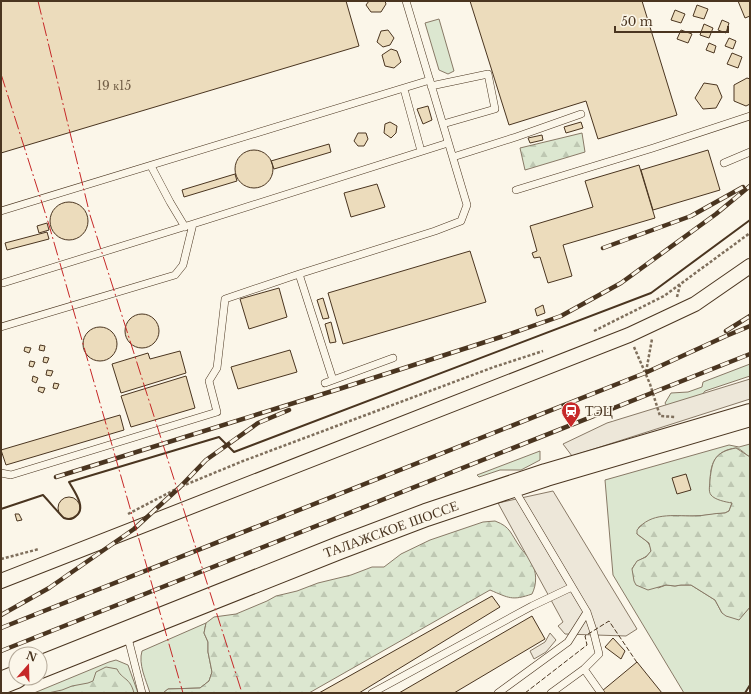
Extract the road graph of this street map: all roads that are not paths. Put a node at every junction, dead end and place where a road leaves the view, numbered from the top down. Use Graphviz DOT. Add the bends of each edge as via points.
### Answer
graph roads {
  1 [pos="406,1"];
  2 [pos="431,83"];
  3 [pos="404,89"];
  4 [pos="581,114"];
  5 [pos="750,117"];
  6 [pos="443,124"];
  7 [pos="448,143"];
  8 [pos="421,151"];
  9 [pos="750,152"];
  10 [pos="453,157"];
  11 [pos="724,163"];
  12 [pos="151,166"];
  13 [pos="516,190"];
  14 [pos="1,211"];
  15 [pos="193,224"];
  16 [pos="185,227"];
  17 [pos="750,266"];
  18 [pos="299,274"];
  19 [pos="3,283"];
  20 [pos="1,327"];
  21 [pos="392,358"];
  22 [pos="333,380"];
  23 [pos="325,383"];
  24 [pos="750,415"];
  25 [pos="1,473"];
  26 [pos="11,475"];
  27 [pos="1,479"];
  28 [pos="512,486"];
  29 [pos="1,581"];
  30 [pos="572,587"];
  31 [pos="587,612"];
  32 [pos="126,632"];
  33 [pos="48,664"];
  34 [pos="584,669"];
  35 [pos="142,693"];
  36 [pos="372,693"];
  37 [pos="498,693"];
  38 [pos="551,693"];
  39 [pos="601,693"];
  1 -- 2 [label="lane"];
  2 -- 3 [label="lane"];
  2 -- 6 [label="lane"];
  2 -- 6 [label="lane" via="488,74 495,108"];
  3 -- 8 [label="lane"];
  3 -- 12 [label="lane"];
  4 -- 10 [label="lane"];
  5 -- 13 [label="lane"];
  6 -- 7 [label="lane"];
  7 -- 8 [label="lane"];
  7 -- 10 [label="lane"];
  8 -- 15 [label="lane"];
  9 -- 11 [label="lane"];
  10 -- 18 [label="lane" via="467,205 461,221"];
  12 -- 14 [label="lane"];
  12 -- 16 [label="lane"];
  15 -- 16 [label="lane"];
  15 -- 20 [label="lane" via="183,265 175,275"];
  16 -- 19 [label="lane"];
  17 -- 29 [label="street" via="695,304 629,335"];
  18 -- 22 [label="lane"];
  18 -- 26 [label="lane" via="225,300 217,368 209,381 217,412"];
  21 -- 22 [label="lane"];
  22 -- 23 [label="lane"];
  24 -- 28 [label="main road, ТАЛАЖСКОЕ ШОССЕ"];
  25 -- 26 [label="lane"];
  26 -- 27 [label="lane"];
  28 -- 30 [label="lane"];
  28 -- 32 [label="main road, ТАЛАЖСКОЕ ШОССЕ" via="426,515"];
  30 -- 31 [label="lane"];
  30 -- 36 [label="lane"];
  31 -- 34 [label="lane" via="599,654"];
  31 -- 37 [label="lane" via="568,642"];
  32 -- 33 [label="main road, ТАЛАЖСКОЕ ШОССЕ"];
  32 -- 35 [label="lane"];
  34 -- 38 [label="lane"];
  34 -- 39 [label="lane"];
}
